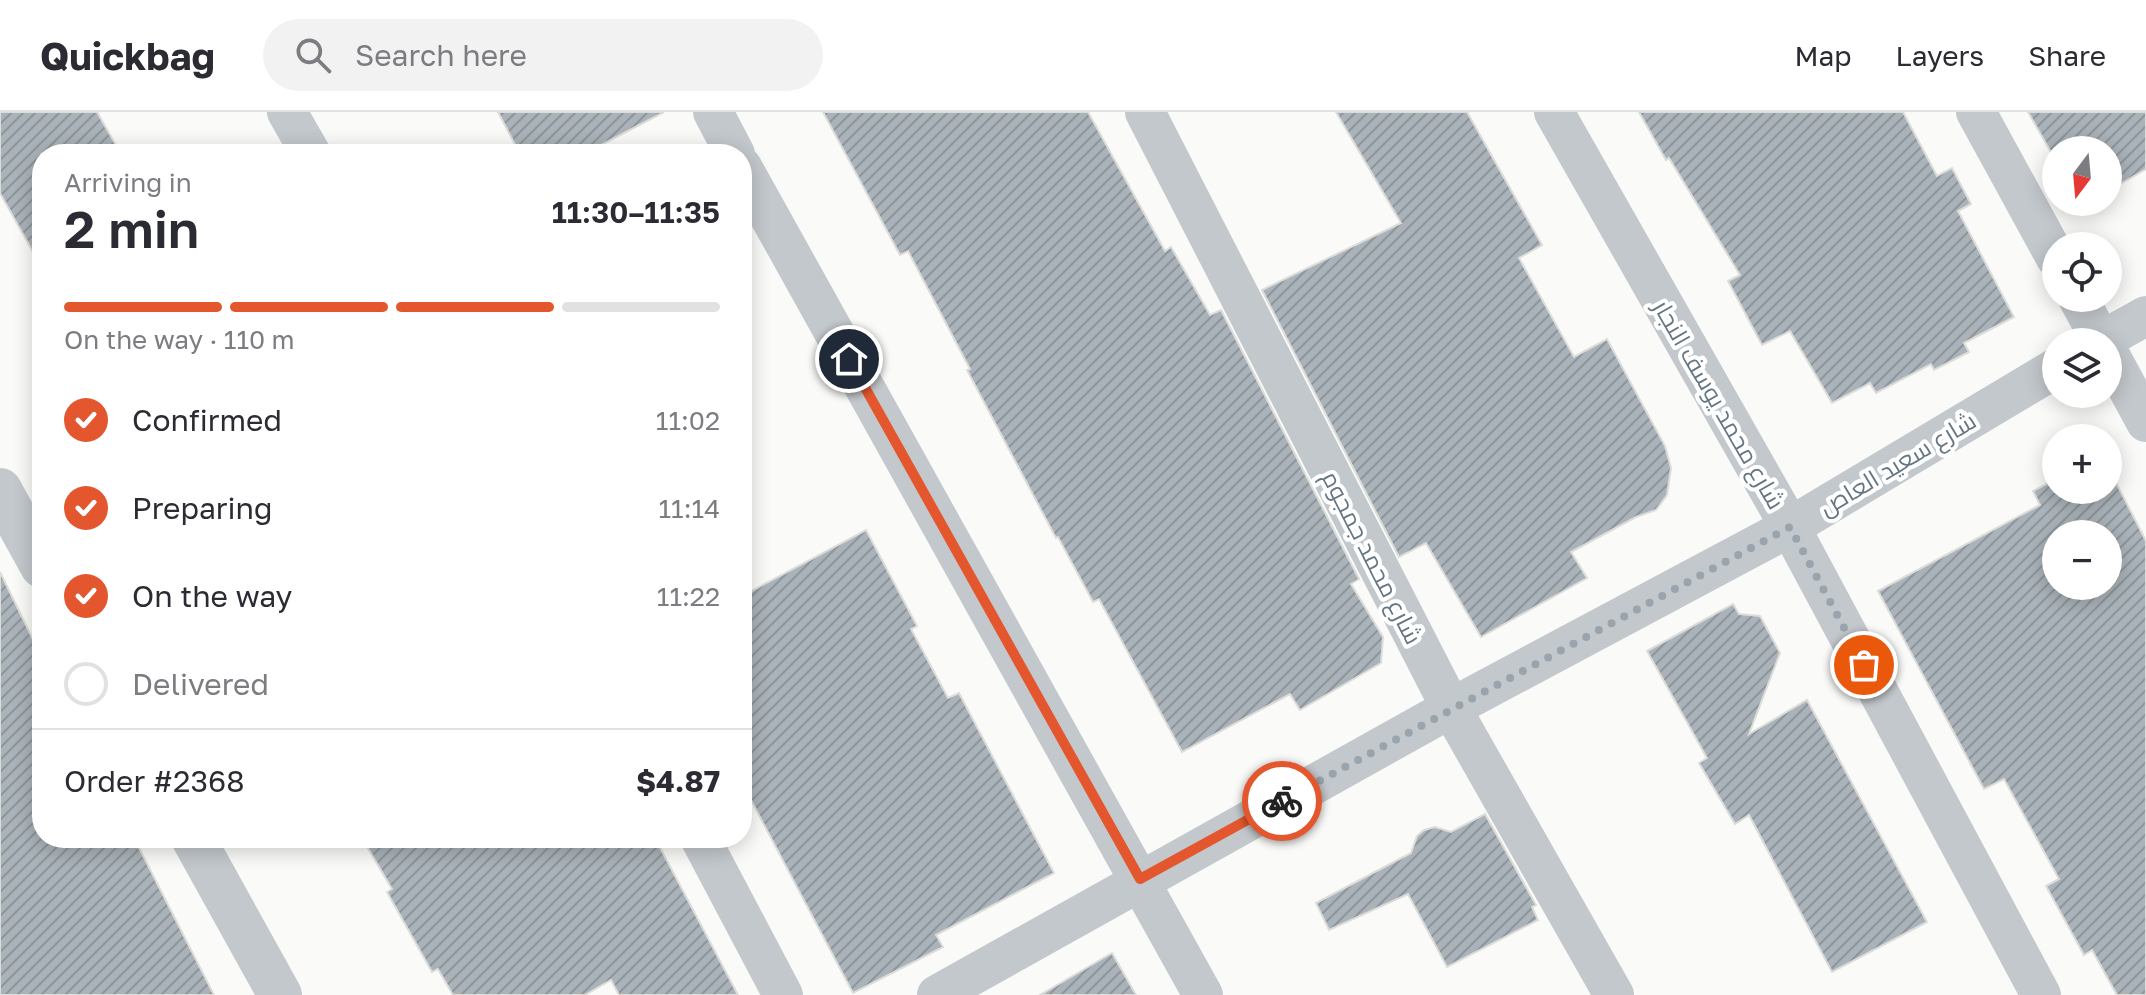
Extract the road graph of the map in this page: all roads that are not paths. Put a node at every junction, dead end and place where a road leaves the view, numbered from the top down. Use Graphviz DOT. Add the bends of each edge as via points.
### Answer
graph roads {
  1 [pos="287,112"];
  2 [pos="713,112"];
  3 [pos="1145,112"];
  4 [pos="1554,112"];
  5 [pos="1976,112"];
  6 [pos="305,144"];
  7 [pos="730,144"];
  8 [pos="752,185"];
  9 [pos="2042,232"];
  10 [pos="2146,316"];
  11 [pos="2122,332"];
  12 [pos="2042,376"];
  13 [pos="2122,378"];
  14 [pos="2146,422"];
  15 [pos="0,490"];
  16 [pos="1790,527"];
  17 [pos="32,548"];
  18 [pos="1451,708"];
  19 [pos="199,848"];
  20 [pos="705,848"];
  21 [pos="1140,879"];
  22 [pos="280,995"];
  23 [pos="783,995"];
  24 [pos="937,995"];
  25 [pos="1203,995"];
  26 [pos="1614,995"];
  27 [pos="2041,995"];
  1 -- 6 [label="street"];
  2 -- 7 [label="street"];
  3 -- 18 [label="street, شارع محمد جمجوم"];
  4 -- 16 [label="street, شارع محمد يوسف النجار"];
  5 -- 9 [label="street"];
  8 -- 21 [label="street"];
  10 -- 11 [label="street"];
  12 -- 16 [label="street, شارع سعيد العاص"];
  13 -- 14 [label="street"];
  15 -- 17 [label="street"];
  16 -- 18 [label="street, شارع سعيد العاص"];
  16 -- 27 [label="street, شارع محمد يوسف النجار"];
  18 -- 21 [label="street, شارع سعيد العاص"];
  18 -- 26 [label="street, شارع محمد جمجوم"];
  19 -- 22 [label="street"];
  20 -- 23 [label="street"];
  21 -- 24 [label="street, شارع سعيد العاص"];
  21 -- 25 [label="street"];
}
